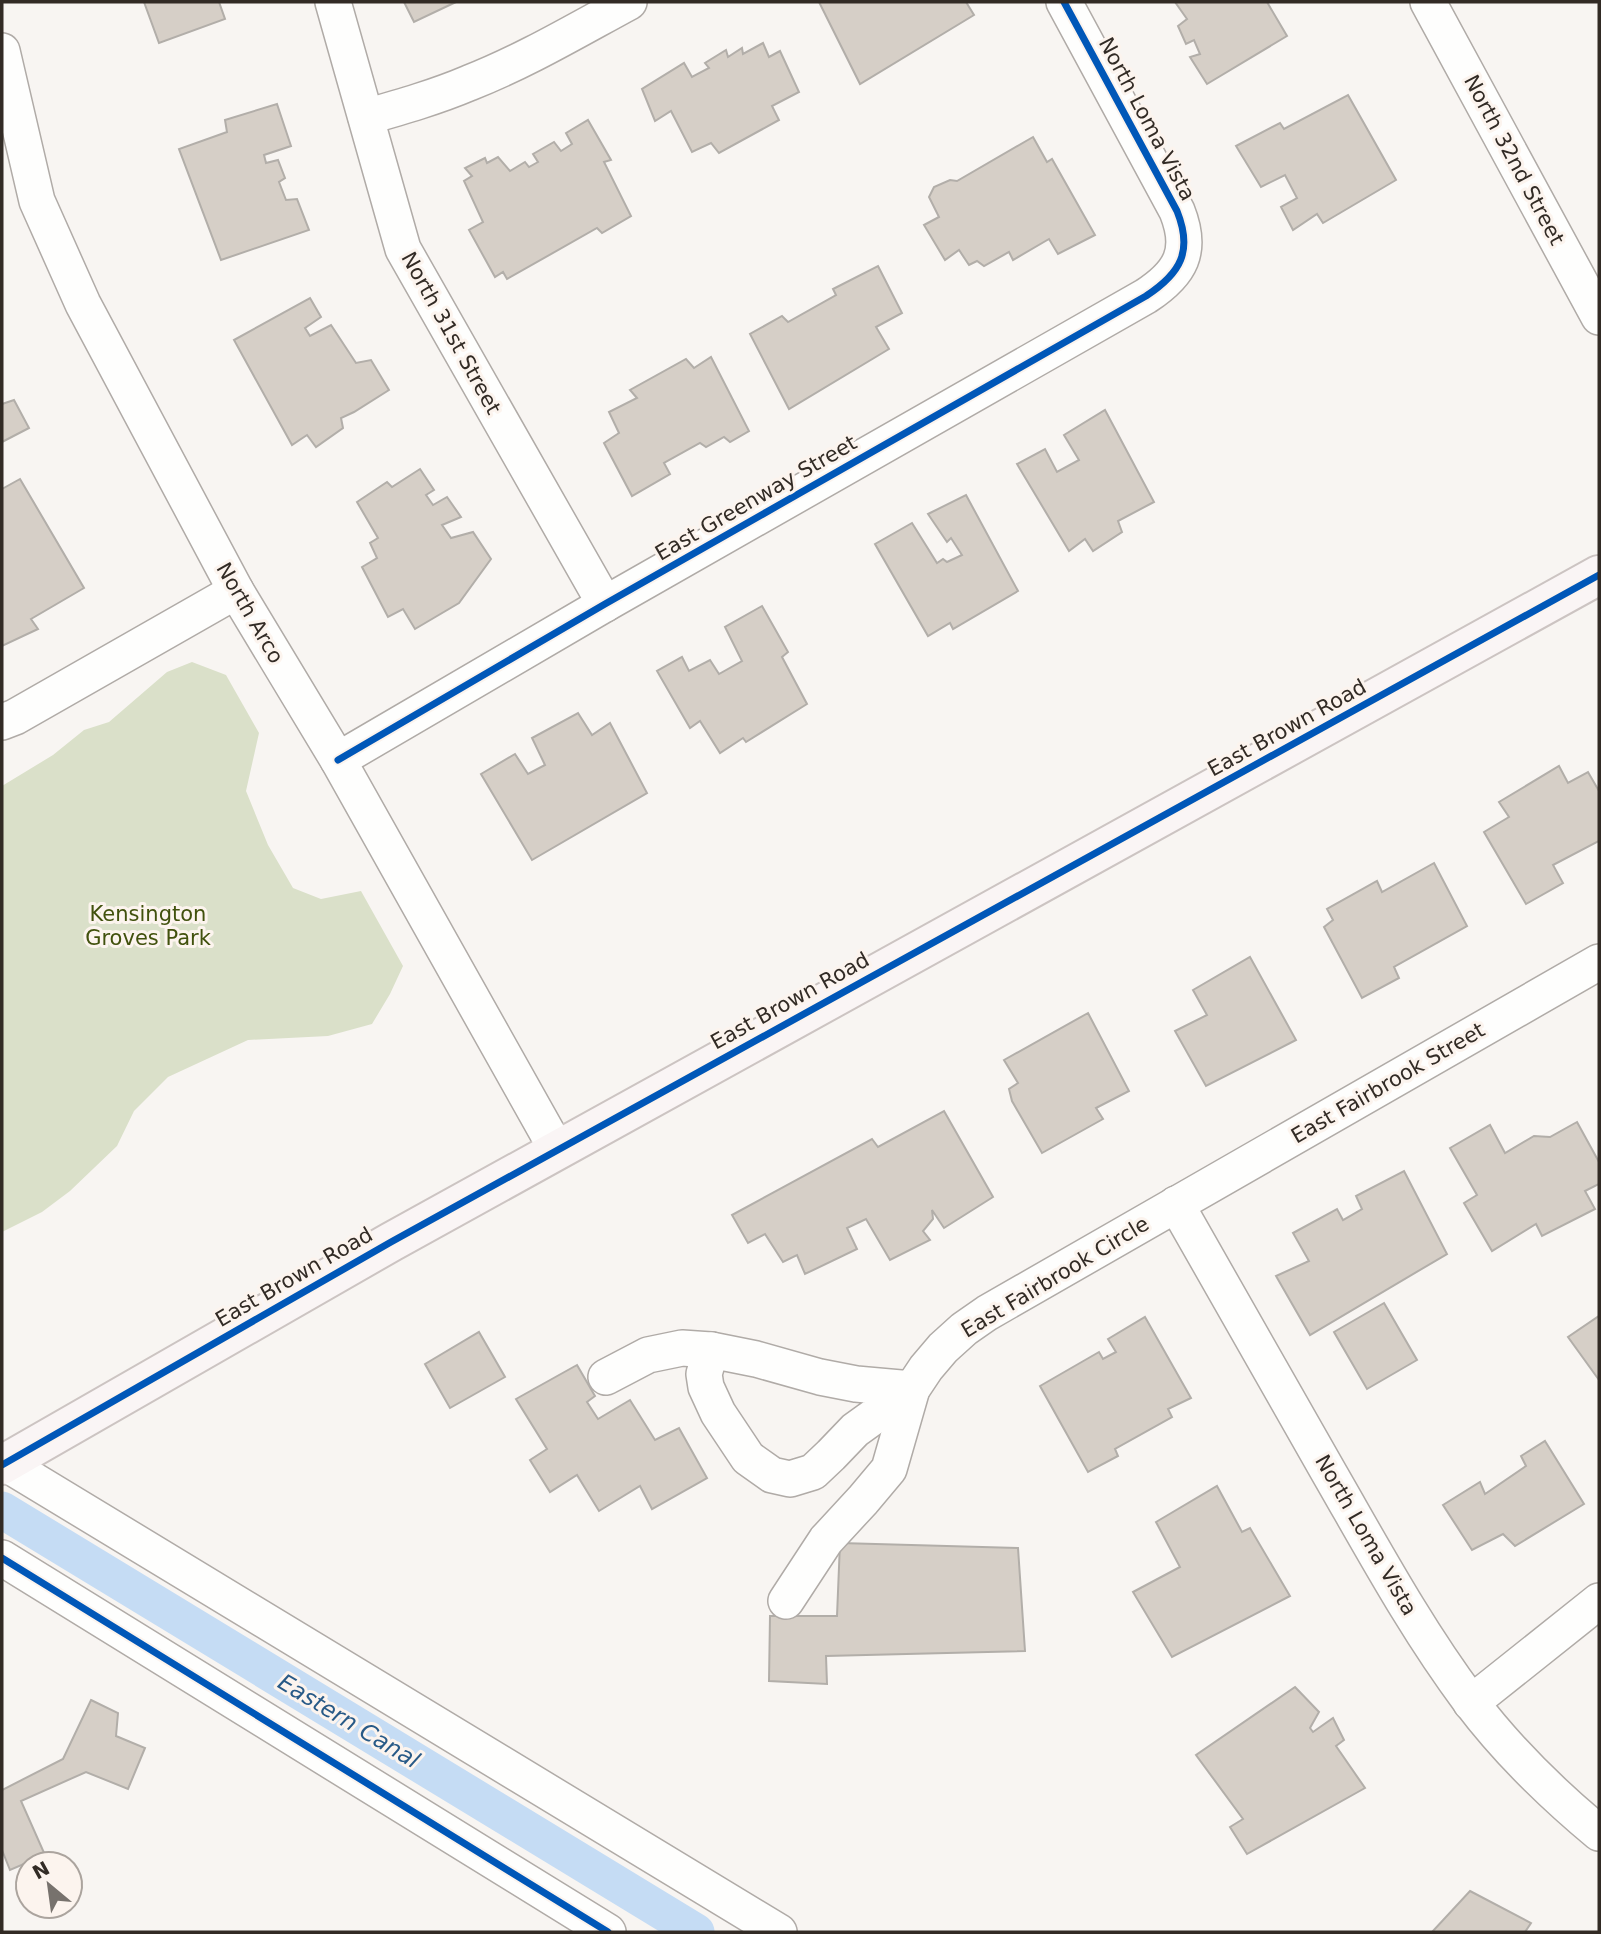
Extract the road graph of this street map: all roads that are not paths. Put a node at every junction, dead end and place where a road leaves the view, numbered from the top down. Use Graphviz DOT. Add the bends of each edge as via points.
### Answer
graph roads {
  1 [pos="333,2"];
  2 [pos="629,2"];
  3 [pos="1064,2"];
  4 [pos="1428,2"];
  5 [pos="2,51"];
  6 [pos="366,117"];
  7 [pos="1183,257"];
  8 [pos="1599,317"];
  9 [pos="1599,575"];
  10 [pos="236,591"];
  11 [pos="605,604"];
  12 [pos="2,722"];
  13 [pos="338,760"];
  14 [pos="1599,962"];
  15 [pos="557,1150"];
  16 [pos="1176,1204"];
  17 [pos="711,1350"];
  18 [pos="606,1377"];
  19 [pos="912,1389"];
  20 [pos="3,1464"];
  21 [pos="2,1558"];
  22 [pos="786,1601"];
  23 [pos="1599,1601"];
  24 [pos="1471,1703"];
  25 [pos="1599,1833"];
  26 [pos="608,1932"];
  27 [pos="779,1932"];
  1 -- 6 [label="street, North 31st Street"];
  2 -- 6 [label="street" via="471,83"];
  3 -- 7 [label="street, North Loma Vista" via="1177,211 1185,242"];
  4 -- 8 [label="street, North 32nd Street"];
  5 -- 10 [label="street, North Arco" via="37,201 83,304"];
  6 -- 11 [label="street, North 31st Street" via="403,249"];
  7 -- 11 [label="street, East Greenway Street" via="1168,279 1146,296"];
  9 -- 15 [label="main road, East Brown Road"];
  10 -- 12 [label="street"];
  10 -- 13 [label="street, North Arco"];
  11 -- 13 [label="street, East Greenway Street"];
  13 -- 15 [label="street, North Arco"];
  14 -- 16 [label="street, East Fairbrook Street"];
  15 -- 20 [label="main road, East Brown Road"];
  16 -- 19 [label="street, East Fairbrook Circle" via="964,1329"];
  16 -- 24 [label="street, North Loma Vista" via="1390,1579"];
  17 -- 18 [label="street" via="682,1348 648,1355"];
  17 -- 19 [label="street" via="856,1384"];
  17 -- 19 [label="street" via="704,1374 718,1413 748,1458 772,1475 790,1479 813,1472 855,1430"];
  19 -- 22 [label="street" via="889,1469 826,1540"];
  20 -- 27 [label="street"];
  21 -- 26 [label="street"];
  23 -- 24 [label="street"];
  24 -- 25 [label="street, North Loma Vista" via="1536,1777"];
}
